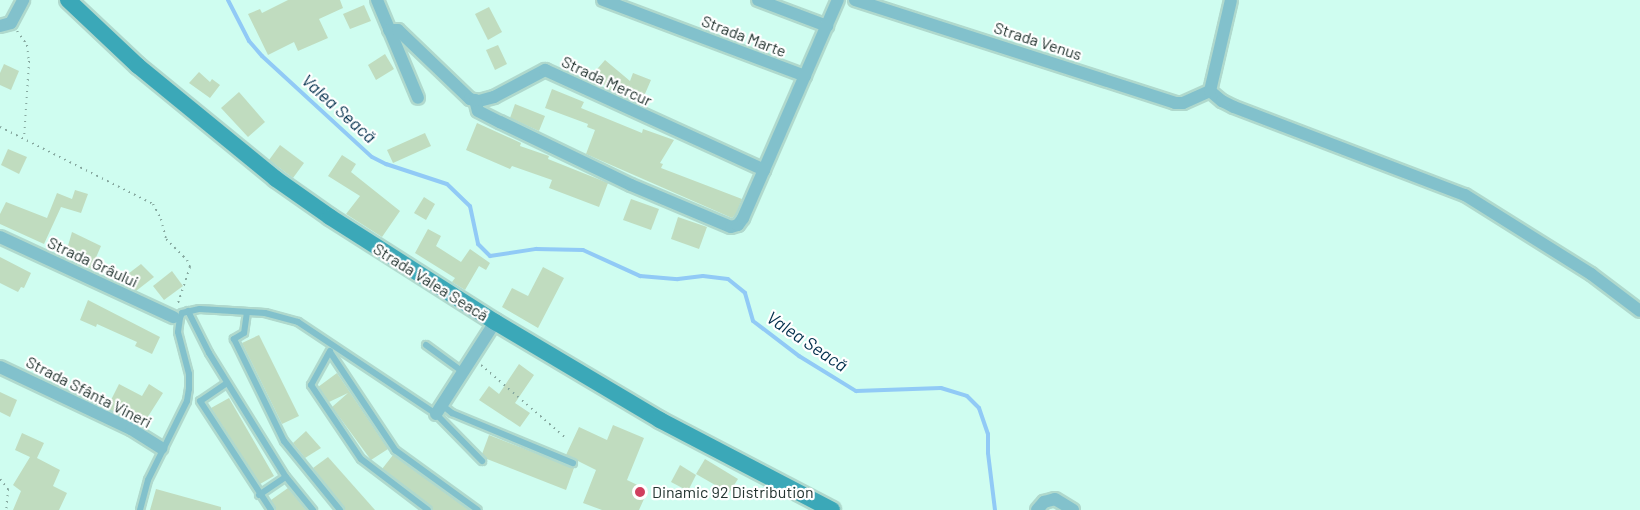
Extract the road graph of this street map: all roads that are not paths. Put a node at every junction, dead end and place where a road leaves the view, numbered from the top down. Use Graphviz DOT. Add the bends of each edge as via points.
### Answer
graph roads {
  1 [pos="23,0"];
  2 [pos="68,0"];
  3 [pos="377,0"];
  4 [pos="603,0"];
  5 [pos="758,0"];
  6 [pos="838,0"];
  7 [pos="855,0"];
  8 [pos="1231,0"];
  9 [pos="6,24"];
  10 [pos="827,26"];
  11 [pos="389,30"];
  12 [pos="805,76"];
  13 [pos="1210,91"];
  14 [pos="418,98"];
  15 [pos="475,100"];
  16 [pos="764,170"];
  17 [pos="0,237"];
  18 [pos="188,310"];
  19 [pos="1640,311"];
  20 [pos="247,312"];
  21 [pos="172,316"];
  22 [pos="495,322"];
  23 [pos="426,345"];
  24 [pos="332,349"];
  25 [pos="0,366"];
  26 [pos="463,372"];
  27 [pos="227,383"];
  28 [pos="439,410"];
  29 [pos="162,448"];
  30 [pos="482,461"];
  31 [pos="573,463"];
  32 [pos="286,477"];
  33 [pos="259,495"];
  34 [pos="140,510"];
  35 [pos="271,510"];
  36 [pos="313,510"];
  37 [pos="340,510"];
  38 [pos="428,510"];
  39 [pos="478,510"];
  40 [pos="832,510"];
  41 [pos="1037,510"];
  42 [pos="1073,510"];
  1 -- 9 [label="street"];
  2 -- 22 [label="main road, Strada Valea Seacă" via="138,66 276,179"];
  3 -- 11 [label="street"];
  4 -- 12 [label="street, Strada Marte"];
  5 -- 10 [label="street"];
  6 -- 10 [label="street"];
  7 -- 13 [label="street, Strada Venus" via="1175,103"];
  8 -- 13 [label="street"];
  10 -- 12 [label="street"];
  11 -- 14 [label="street"];
  11 -- 15 [label="street" via="398,30 465,96"];
  12 -- 16 [label="street"];
  13 -- 19 [label="street" via="1234,107 1465,195 1590,274"];
  15 -- 16 [label="street, Strada Mercur" via="494,98 545,70"];
  15 -- 16 [label="street" via="478,111 500,122 631,185 731,227 743,218"];
  17 -- 21 [label="street, Strada Grâului"];
  18 -- 20 [label="lane"];
  18 -- 27 [label="lane"];
  18 -- 29 [label="lane" via="180,318 178,332 189,374 187,400"];
  20 -- 24 [label="lane" via="290,319"];
  20 -- 37 [label="lane" via="244,333 234,339 284,441"];
  22 -- 26 [label="street"];
  22 -- 40 [label="main road, Strada Valea Seacă" via="670,426"];
  23 -- 26 [label="lane"];
  24 -- 28 [label="lane"];
  24 -- 38 [label="lane" via="311,384 361,459"];
  24 -- 39 [label="lane" via="395,450"];
  25 -- 29 [label="street, Strada Sfânta Vineri"];
  26 -- 28 [label="street"];
  27 -- 32 [label="lane"];
  27 -- 33 [label="lane" via="200,401"];
  28 -- 30 [label="lane"];
  28 -- 31 [label="lane"];
  29 -- 34 [label="lane"];
  32 -- 33 [label="lane"];
  32 -- 36 [label="lane"];
  33 -- 35 [label="lane"];
  41 -- 42 [label="street" via="1054,499"];
}
